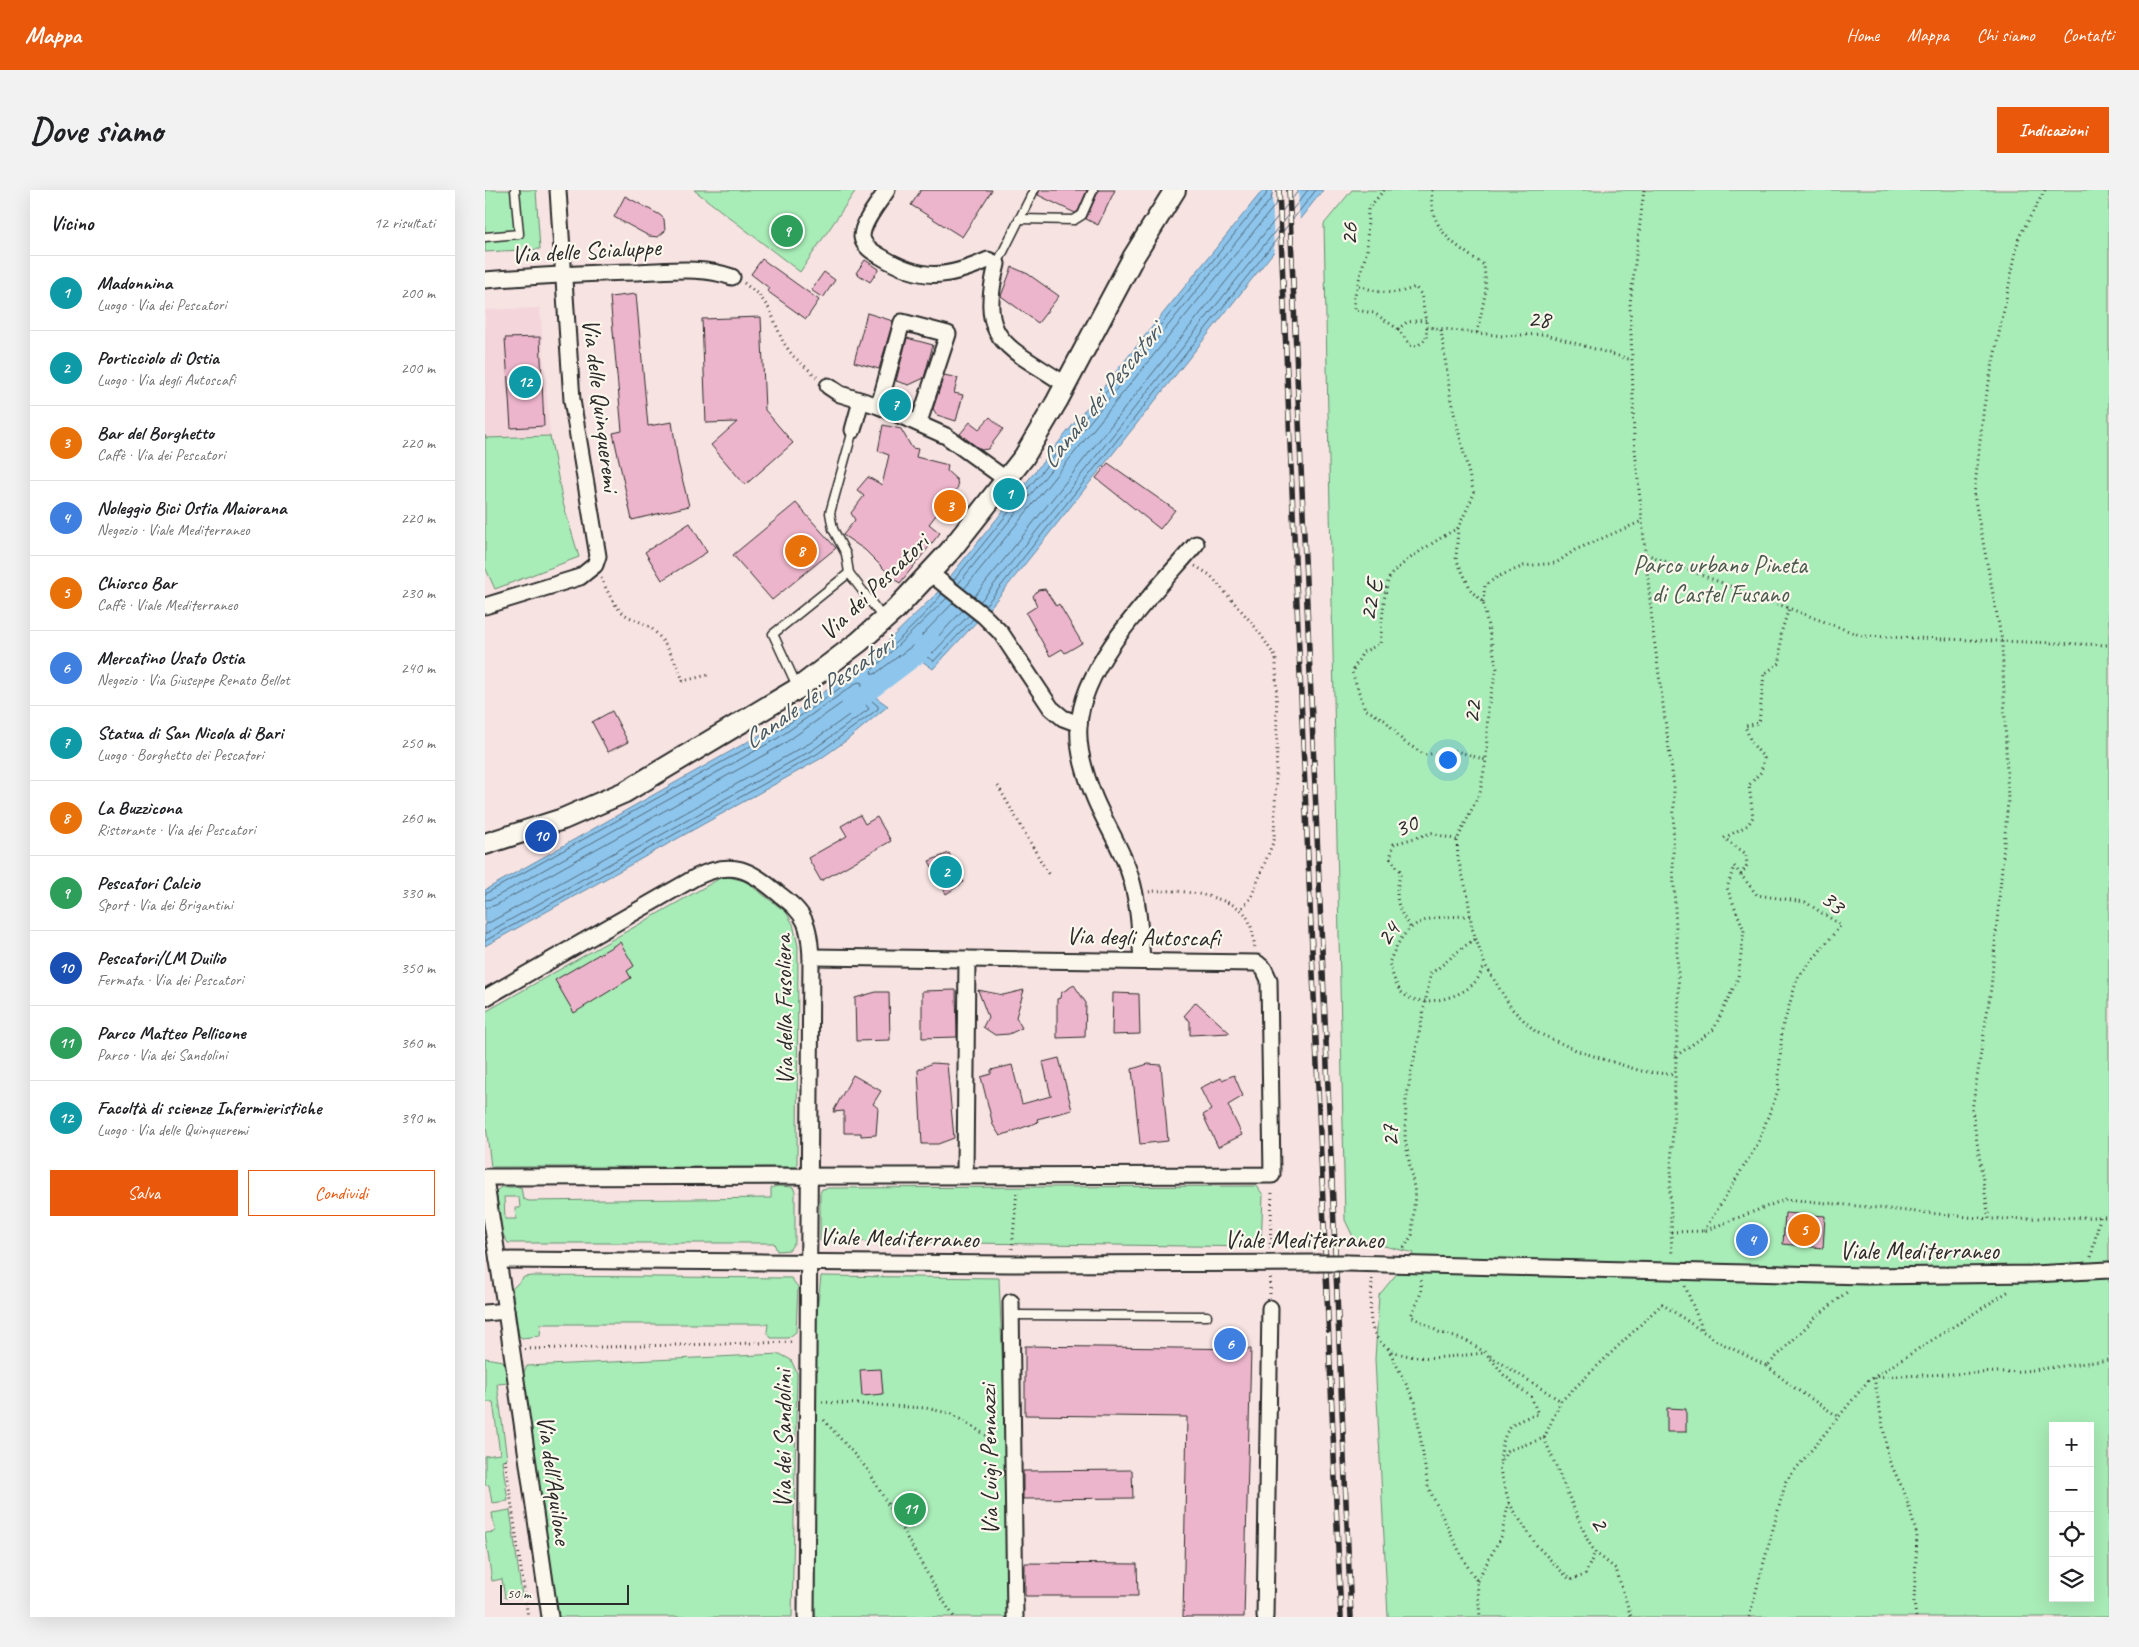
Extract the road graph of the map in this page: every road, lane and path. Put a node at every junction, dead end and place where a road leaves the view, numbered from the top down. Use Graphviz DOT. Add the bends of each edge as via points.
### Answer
graph roads {
  1 [pos="515,190"];
  2 [pos="559,190"];
  3 [pos="887,190"];
  4 [pos="1035,190"];
  5 [pos="1093,190"];
  6 [pos="1175,190"];
  7 [pos="1384,190"];
  8 [pos="1432,190"];
  9 [pos="1644,190"];
  10 [pos="2045,190"];
  11 [pos="1019,219"];
  12 [pos="485,237"];
  13 [pos="997,264"];
  14 [pos="563,274"];
  15 [pos="732,277"];
  16 [pos="485,280"];
  17 [pos="1359,286"];
  18 [pos="1426,320"];
  19 [pos="1427,327"];
  20 [pos="1398,329"];
  21 [pos="1441,330"];
  22 [pos="1477,333"];
  23 [pos="1632,360"];
  24 [pos="1066,384"];
  25 [pos="828,386"];
  26 [pos="861,401"];
  27 [pos="879,406"];
  28 [pos="919,422"];
  29 [pos="853,430"];
  30 [pos="1007,480"];
  31 [pos="1642,521"];
  32 [pos="1459,528"];
  33 [pos="1196,544"];
  34 [pos="1646,554"];
  35 [pos="1180,563"];
  36 [pos="595,565"];
  37 [pos="849,573"];
  38 [pos="930,574"];
  39 [pos="1483,602"];
  40 [pos="485,606"];
  41 [pos="1789,608"];
  42 [pos="884,620"];
  43 [pos="2001,641"];
  44 [pos="2109,645"];
  45 [pos="708,675"];
  46 [pos="798,688"];
  47 [pos="1079,724"];
  48 [pos="1486,760"];
  49 [pos="998,786"];
  50 [pos="1457,840"];
  51 [pos="485,844"];
  52 [pos="1741,875"];
  53 [pos="1050,877"];
  54 [pos="1136,900"];
  55 [pos="1240,910"];
  56 [pos="1470,916"];
  57 [pos="1411,927"];
  58 [pos="1476,939"];
  59 [pos="811,956"];
  60 [pos="967,959"];
  61 [pos="1142,962"];
  62 [pos="1257,963"];
  63 [pos="1485,965"];
  64 [pos="485,998"];
  65 [pos="1424,1002"];
  66 [pos="1676,1056"];
  67 [pos="1675,1075"];
  68 [pos="965,1175"];
  69 [pos="1019,1175"];
  70 [pos="809,1176"];
  71 [pos="485,1178"];
  72 [pos="1271,1199"];
  73 [pos="2100,1217"];
  74 [pos="2109,1217"];
  75 [pos="1989,1219"];
  76 [pos="1705,1231"];
  77 [pos="1671,1232"];
  78 [pos="1271,1240"];
  79 [pos="498,1260"];
  80 [pos="808,1261"];
  81 [pos="1011,1264"];
  82 [pos="1372,1264"];
  83 [pos="1395,1264"];
  84 [pos="1422,1264"];
  85 [pos="2088,1270"];
  86 [pos="2109,1270"];
  87 [pos="1677,1271"];
  88 [pos="2034,1274"];
  89 [pos="1867,1276"];
  90 [pos="1012,1308"];
  91 [pos="1269,1308"];
  92 [pos="506,1311"];
  93 [pos="485,1313"];
  94 [pos="1207,1316"];
  95 [pos="1703,1332"];
  96 [pos="807,1342"];
  97 [pos="1388,1348"];
  98 [pos="511,1349"];
  99 [pos="1487,1353"];
  100 [pos="2109,1360"];
  101 [pos="1767,1366"];
  102 [pos="1875,1377"];
  103 [pos="807,1401"];
  104 [pos="1561,1402"];
  105 [pos="1839,1417"];
  106 [pos="1544,1438"];
  107 [pos="1013,1450"];
  108 [pos="505,1459"];
  109 [pos="1499,1466"];
  110 [pos="1509,1502"];
  111 [pos="1595,1552"];
  112 [pos="1477,1581"];
  113 [pos="528,1617"];
  114 [pos="550,1617"];
  115 [pos="806,1617"];
  116 [pos="954,1617"];
  117 [pos="1015,1617"];
  118 [pos="1265,1617"];
  119 [pos="1480,1617"];
  120 [pos="1631,1617"];
  121 [pos="1749,1617"];
  122 [pos="1916,1617"];
  1 -- 12 [label="lane" via="519,234"];
  2 -- 14 [label="street, Via delle Quinqueremi"];
  3 -- 13 [label="street" via="865,225 862,236 872,251 898,267 925,274 955,274 988,260"];
  4 -- 11 [label="lane"];
  5 -- 11 [label="lane" via="1081,215 1074,220"];
  6 -- 24 [label="street, Via dei Pescatori" via="1134,256"];
  7 -- 17 [label="path, 26" via="1367,209 1367,250"];
  8 -- 22 [label="path" via="1437,226 1484,265 1486,290"];
  9 -- 23 [label="path" via="1631,304"];
  10 -- 43 [label="path" via="2019,237 1984,406 1974,495"];
  11 -- 13 [label="lane"];
  13 -- 24 [label="street" via="989,308 994,329 1006,344"];
  14 -- 15 [label="street, Via delle Scialuppe" via="688,270 718,272"];
  14 -- 16 [label="street, Via delle Scialuppe"];
  14 -- 36 [label="street, Via delle Quinqueremi" via="571,393 598,548"];
  15 -- 25 [label="path" via="763,299 793,356"];
  17 -- 18 [label="path" via="1388,294 1415,287 1421,294"];
  17 -- 20 [label="path, 26" via="1354,298 1355,310 1373,313"];
  18 -- 19 [label="path"];
  18 -- 20 [label="path" via="1407,322"];
  19 -- 20 [label="path" via="1426,340 1417,346 1410,345"];
  19 -- 21 [label="path, 28"];
  21 -- 22 [label="path, 28"];
  21 -- 32 [label="path, 22" via="1451,401 1474,494"];
  22 -- 23 [label="path, 28" via="1503,336 1544,334"];
  23 -- 31 [label="path" via="1634,438"];
  24 -- 30 [label="street, Via dei Pescatori" via="1040,433"];
  25 -- 26 [label="street"];
  26 -- 27 [label="street"];
  26 -- 29 [label="street"];
  27 -- 28 [label="street"];
  27 -- 28 [label="street" via="902,322 949,334"];
  28 -- 30 [label="street" via="946,436"];
  29 -- 37 [label="lane" via="831,513 833,529 845,554"];
  30 -- 38 [label="street, Via dei Pescatori"];
  31 -- 34 [label="path"];
  31 -- 39 [label="path" via="1575,550 1556,563 1524,566 1499,576 1485,585"];
  32 -- 39 [label="path, 22" via="1456,559 1472,592"];
  32 -- 48 [label="path, 22 E" via="1439,537 1391,575 1380,644 1363,652 1352,672 1365,709 1386,721 1403,741 1425,755 1453,750"];
  33 -- 35 [label="street"];
  34 -- 41 [label="path"];
  34 -- 66 [label="path" via="1674,786 1673,865 1679,994"];
  35 -- 47 [label="street" via="1119,634 1089,685"];
  35 -- 55 [label="path" via="1195,566 1210,575 1257,629 1276,658 1273,840 1251,898"];
  36 -- 40 [label="street" via="576,579"];
  36 -- 45 [label="path" via="617,608 653,632 683,680"];
  37 -- 42 [label="lane"];
  37 -- 46 [label="lane" via="773,634"];
  38 -- 42 [label="street, Via dei Pescatori"];
  38 -- 47 [label="street" via="983,616 1009,643 1051,708 1063,718"];
  39 -- 48 [label="path, 22" via="1497,669 1488,708"];
  41 -- 43 [label="path" via="1863,636"];
  41 -- 52 [label="path" via="1781,633 1780,663 1764,674 1759,723 1745,726 1751,742 1764,758 1761,772 1749,785 1753,816 1749,825 1724,838 1746,854 1747,864"];
  42 -- 46 [label="street, Via dei Pescatori"];
  43 -- 44 [label="path"];
  43 -- 75 [label="path" via="2008,801 1991,988 1972,1110"];
  46 -- 51 [label="street, Via dei Pescatori" via="625,792 571,816"];
  47 -- 54 [label="street" via="1080,744 1095,800 1127,867"];
  48 -- 50 [label="path, 22" via="1480,792"];
  49 -- 53 [label="path"];
  50 -- 56 [label="path"];
  50 -- 57 [label="path, 30" via="1432,833 1394,844 1390,858 1401,872 1396,889 1400,912"];
  52 -- 66 [label="path" via="1733,866 1727,888 1744,930 1738,978 1714,1029"];
  52 -- 76 [label="path, 33" via="1757,896 1805,902 1841,925 1797,979 1783,1030 1777,1091 1757,1145"];
  54 -- 55 [label="path" via="1143,893 1154,891 1203,896 1230,902"];
  54 -- 61 [label="street"];
  55 -- 62 [label="path" via="1252,930"];
  56 -- 57 [label="path, 24" via="1435,917"];
  56 -- 58 [label="path"];
  57 -- 65 [label="path, 24" via="1389,963 1399,990"];
  58 -- 63 [label="path"];
  58 -- 65 [label="path, 27" via="1431,973"];
  59 -- 60 [label="street, Via degli Autoscafi"];
  59 -- 64 [label="street, Via della Fusoliera" via="807,927 795,907 752,874 725,867 696,877"];
  59 -- 70 [label="street, Via della Fusoliera"];
  60 -- 61 [label="street, Via degli Autoscafi"];
  60 -- 68 [label="street"];
  61 -- 62 [label="street, Via degli Autoscafi"];
  62 -- 69 [label="street" via="1269,980 1272,1175"];
  63 -- 65 [label="path" via="1475,983 1449,998"];
  63 -- 67 [label="path" via="1512,1009 1535,1032 1578,1051 1641,1071"];
  65 -- 83 [label="path, 27" via="1407,1100 1405,1139 1415,1193 1412,1235"];
  66 -- 67 [label="path"];
  67 -- 77 [label="path"];
  68 -- 69 [label="street"];
  68 -- 70 [label="street"];
  69 -- 81 [label="path"];
  70 -- 71 [label="street"];
  70 -- 80 [label="street, Via della Fusoliera"];
  71 -- 79 [label="street, Via dell'Aquilone"];
  72 -- 78 [label="path"];
  73 -- 74 [label="path"];
  73 -- 75 [label="path"];
  73 -- 85 [label="path"];
  75 -- 76 [label="path" via="1786,1199"];
  76 -- 77 [label="path"];
  77 -- 87 [label="path"];
  79 -- 80 [label="street, Viale Mediterraneo"];
  79 -- 92 [label="street, Via dell'Aquilone"];
  80 -- 81 [label="street, Viale Mediterraneo"];
  80 -- 96 [label="street, Via dei Sandolini"];
  81 -- 82 [label="street, Viale Mediterraneo, bridge"];
  82 -- 83 [label="street, Viale Mediterraneo"];
  82 -- 97 [label="path" via="1371,1323 1382,1345"];
  83 -- 84 [label="street, Viale Mediterraneo"];
  84 -- 87 [label="street, Viale Mediterraneo"];
  84 -- 99 [label="path" via="1421,1293 1411,1316"];
  85 -- 86 [label="street, Viale Mediterraneo"];
  85 -- 88 [label="street, Viale Mediterraneo"];
  87 -- 89 [label="street, Viale Mediterraneo"];
  87 -- 95 [label="path"];
  88 -- 89 [label="street, Viale Mediterraneo"];
  88 -- 102 [label="path"];
  89 -- 101 [label="path" via="1815,1318"];
  90 -- 94 [label="lane"];
  90 -- 107 [label="street, Via Luigi Pennazzi"];
  91 -- 118 [label="street"];
  92 -- 93 [label="street"];
  92 -- 98 [label="street, Via dell'Aquilone"];
  95 -- 101 [label="path"];
  95 -- 104 [label="path" via="1662,1304"];
  96 -- 98 [label="path"];
  96 -- 103 [label="street, Via dei Sandolini"];
  97 -- 99 [label="path" via="1401,1356 1430,1358"];
  97 -- 112 [label="path" via="1415,1402 1428,1487"];
  98 -- 114 [label="street, Via dell'Aquilone"];
  99 -- 104 [label="path"];
  99 -- 109 [label="path" via="1504,1375 1531,1397 1538,1414 1513,1423 1503,1437"];
  100 -- 102 [label="path" via="2025,1371"];
  101 -- 105 [label="path"];
  102 -- 105 [label="path" via="1868,1381"];
  102 -- 122 [label="path" via="1889,1460 1905,1494 1917,1535"];
  103 -- 107 [label="path" via="927,1408 952,1414"];
  103 -- 115 [label="street, Via dei Sandolini"];
  103 -- 116 [label="path" via="868,1470"];
  104 -- 106 [label="path"];
  105 -- 121 [label="path" via="1786,1481"];
  106 -- 109 [label="path" via="1507,1451"];
  106 -- 111 [label="path, 2"];
  107 -- 117 [label="street, Via Luigi Pennazzi"];
  108 -- 113 [label="path"];
  109 -- 110 [label="path"];
  110 -- 111 [label="path" via="1537,1546 1569,1580 1585,1575"];
  110 -- 112 [label="path" via="1501,1537"];
  111 -- 120 [label="path, 2" via="1616,1569"];
  112 -- 119 [label="path"];
}
